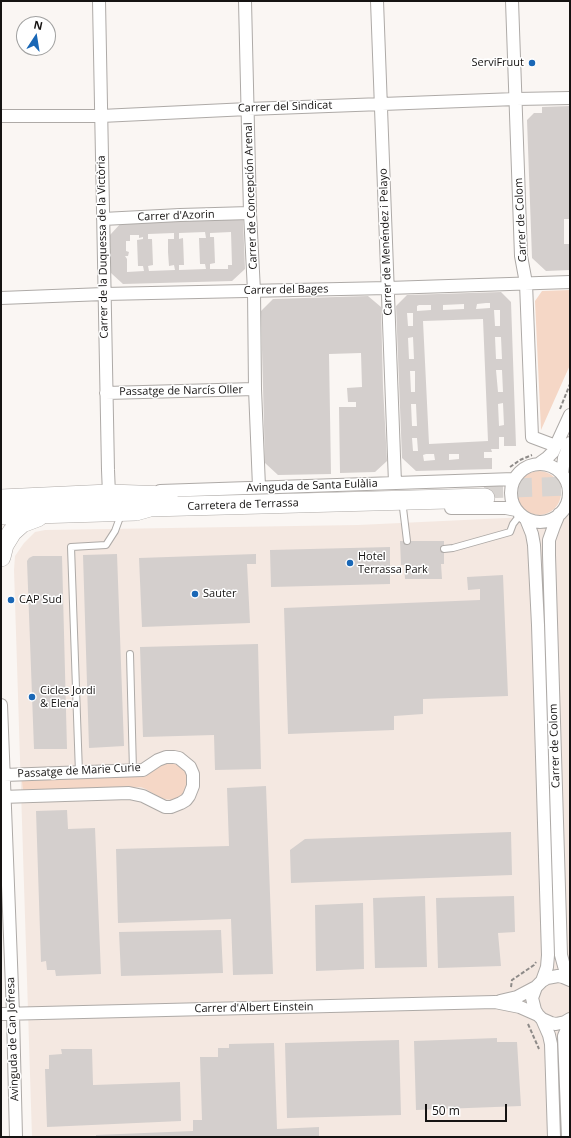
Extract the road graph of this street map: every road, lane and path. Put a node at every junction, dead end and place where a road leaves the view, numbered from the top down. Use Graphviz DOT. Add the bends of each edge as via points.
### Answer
graph roads {
  1 [pos="99,1"];
  2 [pos="245,1"];
  3 [pos="377,1"];
  4 [pos="512,1"];
  5 [pos="570,98"];
  6 [pos="516,99"];
  7 [pos="381,104"];
  8 [pos="248,109"];
  9 [pos="1,116"];
  10 [pos="101,116"];
  11 [pos="250,213"];
  12 [pos="103,219"];
  13 [pos="570,282"];
  14 [pos="526,283"];
  15 [pos="388,288"];
  16 [pos="254,291"];
  17 [pos="104,294"];
  18 [pos="1,298"];
  19 [pos="255,389"];
  20 [pos="106,393"];
  21 [pos="570,415"];
  22 [pos="570,443"];
  23 [pos="556,446"];
  24 [pos="540,464"];
  25 [pos="565,476"];
  26 [pos="514,479"];
  27 [pos="395,484"];
  28 [pos="259,487"];
  29 [pos="109,494"];
  30 [pos="1,499"];
  31 [pos="403,508"];
  32 [pos="565,508"];
  33 [pos="136,511"];
  34 [pos="51,513"];
  35 [pos="521,514"];
  36 [pos="1,515"];
  37 [pos="119,520"];
  38 [pos="408,541"];
  39 [pos="444,548"];
  40 [pos="1,557"];
  41 [pos="130,654"];
  42 [pos="1,705"];
  43 [pos="133,771"];
  44 [pos="79,772"];
  45 [pos="4,774"];
  46 [pos="3,797"];
  47 [pos="569,980"];
  48 [pos="539,984"];
  49 [pos="495,1002"];
  50 [pos="7,1014"];
  51 [pos="540,1017"];
  52 [pos="570,1021"];
  53 [pos="16,1137"];
  54 [pos="554,1137"];
  55 [pos="568,1137"];
  1 -- 10 [label="street, Carrer de la Duquessa de la Victòria"];
  2 -- 8 [label="street, Carrer de Concepción Arenal"];
  3 -- 7 [label="street, Carrer de Menéndez i Pelayo"];
  4 -- 6 [label="street, Carrer de Colom"];
  5 -- 6 [label="street, Carrer del Sindicat"];
  6 -- 7 [label="street, Carrer del Sindicat"];
  6 -- 14 [label="street, Carrer de Colom" via="521,256"];
  7 -- 8 [label="street, Carrer del Sindicat"];
  7 -- 15 [label="street, Carrer de Menéndez i Pelayo"];
  8 -- 10 [label="street, Carrer del Sindicat"];
  8 -- 11 [label="street, Carrer de Concepción Arenal"];
  9 -- 10 [label="street, Carrer del Sindicat"];
  10 -- 12 [label="street, Carrer de la Duquessa de la Victòria"];
  11 -- 12 [label="street, Carrer d'Azorin"];
  11 -- 16 [label="street, Carrer de Concepción Arenal"];
  12 -- 17 [label="street, Carrer de la Duquessa de la Victòria"];
  13 -- 14 [label="street, Carrer del Bages"];
  14 -- 15 [label="street, Carrer del Bages"];
  14 -- 23 [label="street, Carrer de Colom" via="532,436"];
  15 -- 16 [label="street, Carrer del Bages"];
  15 -- 27 [label="street, Carrer de Menéndez i Pelayo"];
  16 -- 17 [label="street, Carrer del Bages"];
  16 -- 19 [label="street, Carrer de Concepción Arenal"];
  17 -- 18 [label="street, Carrer del Bages"];
  17 -- 20 [label="street, Carrer de la Duquessa de la Victòria"];
  19 -- 20 [label="street, Passatge de Narcís Oller"];
  19 -- 28 [label="street, Carrer de Concepción Arenal"];
  20 -- 29 [label="street, Carrer de la Duquessa de la Victòria"];
  21 -- 23 [label="street"];
  22 -- 25 [label="street" via="564,458"];
  23 -- 24 [label="street"];
  24 -- 25 [label="street" via="551,466"];
  24 -- 26 [label="street" via="525,468"];
  25 -- 32 [label="street" via="569,494"];
  26 -- 27 [label="street, Avinguda de Santa Eulàlia"];
  26 -- 35 [label="street" via="510,491 511,498"];
  27 -- 28 [label="street, Avinguda de Santa Eulàlia"];
  28 -- 29 [label="street, Avinguda de Santa Eulàlia"];
  29 -- 30 [label="main road, Carretera de Terrassa"];
  29 -- 33 [label="main road, Carretera de Terrassa" via="484,494 150,507"];
  31 -- 33 [label="street" via="209,514 150,514"];
  31 -- 35 [label="street" via="506,508"];
  31 -- 38 [label="lane"];
  32 -- 35 [label="street" via="554,518 540,522"];
  32 -- 47 [label="street, Carrer de Colom" via="549,540 549,555 562,955"];
  33 -- 34 [label="main road, Carretera de Terrassa"];
  34 -- 36 [label="main road, Carretera de Terrassa"];
  34 -- 40 [label="main road" via="22,523 12,532 4,545"];
  35 -- 39 [label="lane" via="510,532 453,548"];
  35 -- 48 [label="street, Carrer de Colom" via="532,534 534,545 538,625 548,955 547,967"];
  37 -- 44 [label="lane" via="106,545 71,547"];
  41 -- 43 [label="lane"];
  42 -- 45 [label="street, Avinguda de Can Jofresa"];
  43 -- 44 [label="street, Passatge de Marie Curie"];
  43 -- 46 [label="street, Passatge de Marie Curie" via="143,770 166,757 179,758 190,767 193,786 186,800 171,808 129,793"];
  44 -- 45 [label="street, Passatge de Marie Curie"];
  45 -- 46 [label="street, Avinguda de Can Jofresa"];
  46 -- 50 [label="street, Avinguda de Can Jofresa"];
  47 -- 48 [label="street, Carrer d'Albert Einstein" via="552,976"];
  48 -- 49 [label="street, Carrer d'Albert Einstein" via="517,996"];
  48 -- 51 [label="street, Carrer de Colom" via="532,998"];
  49 -- 50 [label="street, Carrer d'Albert Einstein"];
  49 -- 51 [label="street, Carrer d'Albert Einstein" via="520,1007"];
  50 -- 53 [label="street, Avinguda de Can Jofresa"];
  51 -- 52 [label="street, Carrer d'Albert Einstein" via="556,1024"];
  51 -- 54 [label="street" via="549,1035"];
  52 -- 55 [label="street" via="564,1036"];
}
